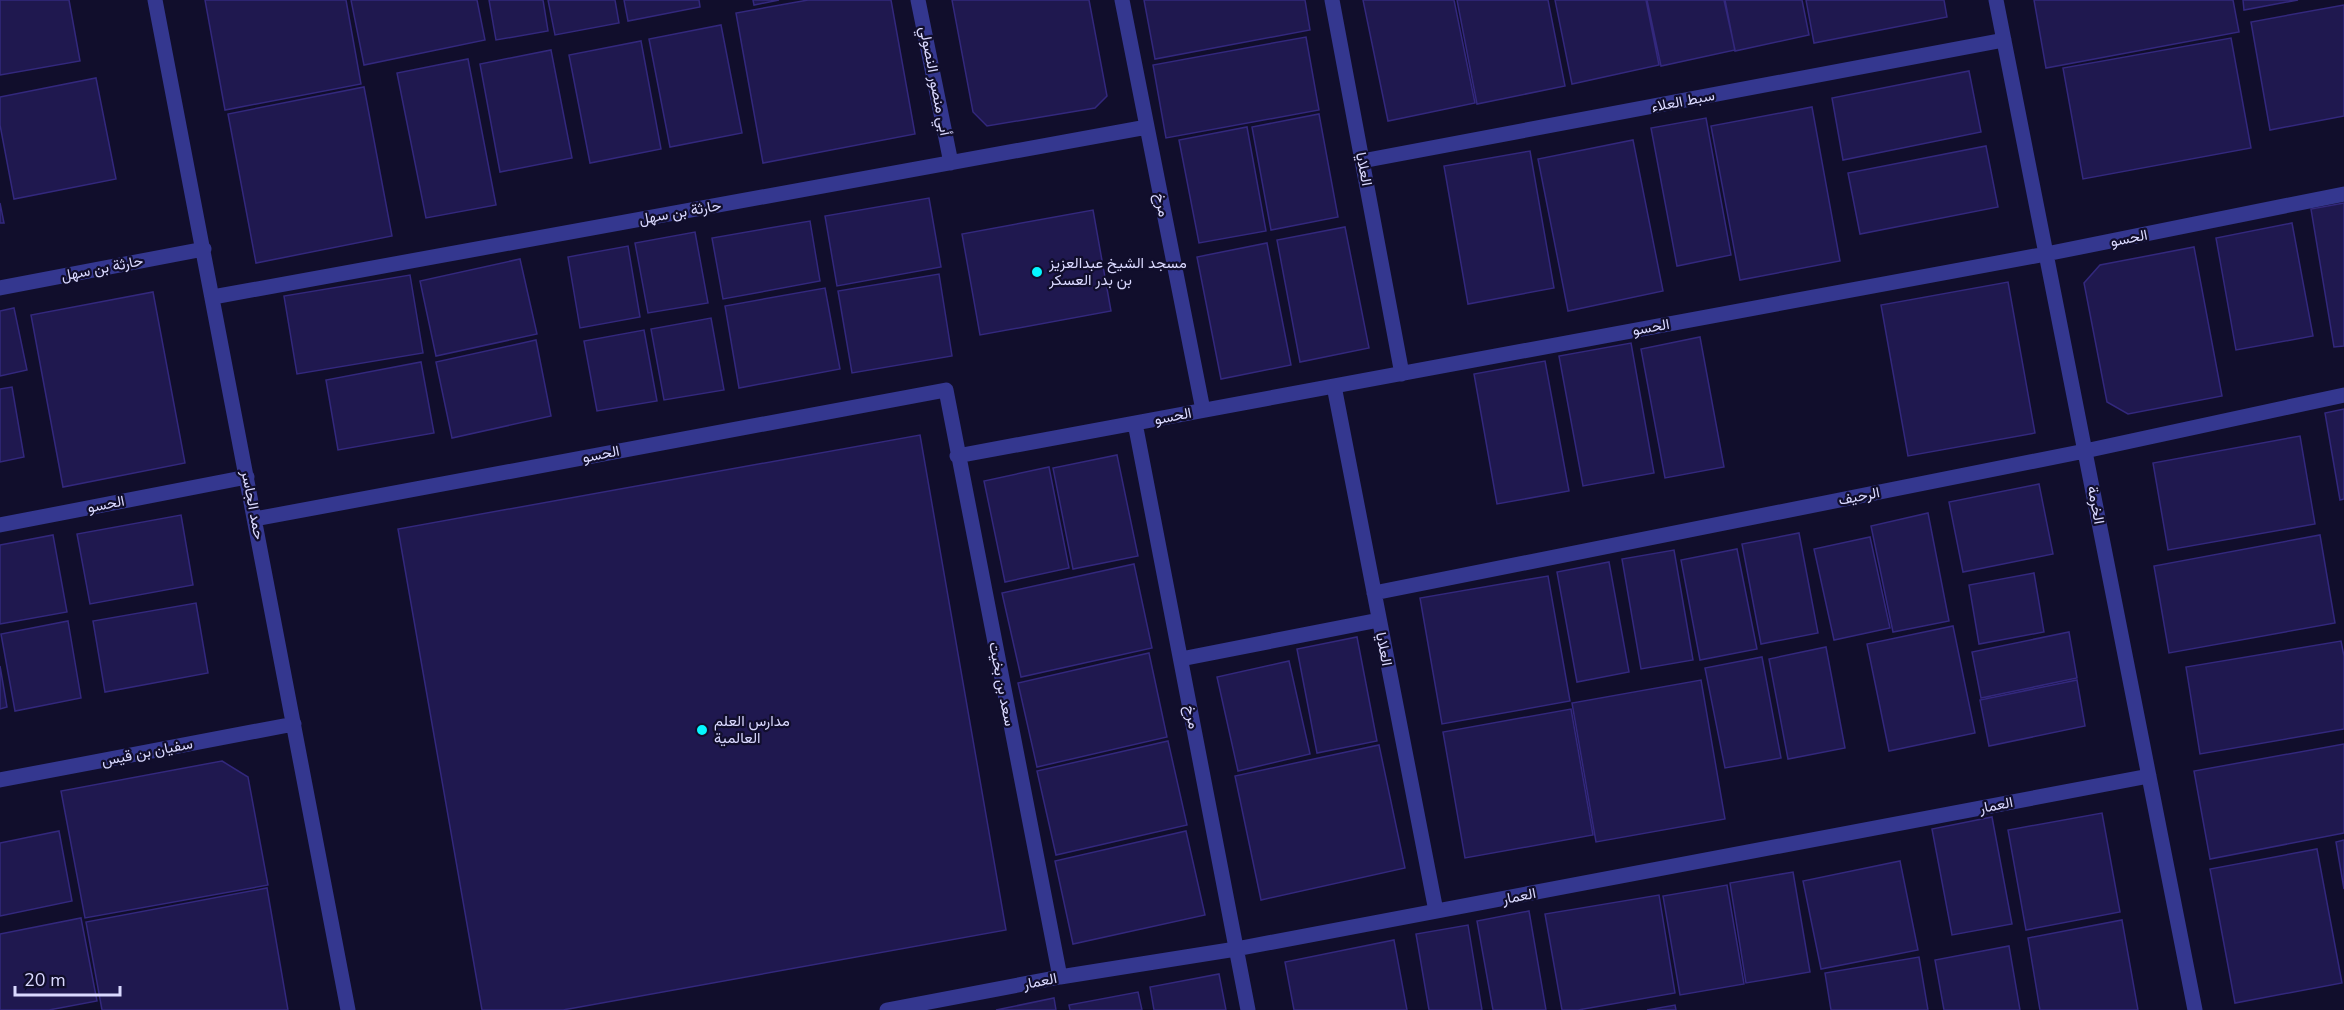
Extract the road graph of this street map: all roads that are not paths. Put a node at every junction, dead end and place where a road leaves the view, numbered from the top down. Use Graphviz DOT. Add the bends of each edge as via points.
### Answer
graph roads {
  1 [pos="155,0"];
  2 [pos="918,0"];
  3 [pos="1122,0"];
  4 [pos="1332,0"];
  5 [pos="1996,0"];
  6 [pos="2004,40"];
  7 [pos="1147,127"];
  8 [pos="1362,161"];
  9 [pos="951,163"];
  10 [pos="2344,194"];
  11 [pos="204,249"];
  12 [pos="2046,254"];
  13 [pos="0,288"];
  14 [pos="213,297"];
  15 [pos="1401,374"];
  16 [pos="1334,386"];
  17 [pos="946,390"];
  18 [pos="2344,395"];
  19 [pos="1203,411"];
  20 [pos="1135,423"];
  21 [pos="2085,451"];
  22 [pos="957,456"];
  23 [pos="247,477"];
  24 [pos="255,519"];
  25 [pos="0,525"];
  26 [pos="1374,593"];
  27 [pos="1379,620"];
  28 [pos="1181,659"];
  29 [pos="294,724"];
  30 [pos="2149,776"];
  31 [pos="0,780"];
  32 [pos="1436,911"];
  33 [pos="1236,949"];
  34 [pos="1060,977"];
  35 [pos="348,1010"];
  36 [pos="887,1010"];
  37 [pos="1248,1010"];
  38 [pos="2195,1010"];
  1 -- 11 [label="street, حمد الجاسر"];
  2 -- 9 [label="street, أبي منصور النصولي"];
  3 -- 7 [label="street, مرخ"];
  4 -- 8 [label="street, العلايا"];
  5 -- 6 [label="street, الخرمة"];
  6 -- 8 [label="street, سبط العلاء"];
  6 -- 12 [label="street, الخرمة"];
  7 -- 9 [label="street, حارثة بن سهل"];
  7 -- 19 [label="street, مرخ"];
  8 -- 15 [label="street, العلايا"];
  9 -- 14 [label="street, حارثة بن سهل"];
  10 -- 12 [label="street, الحسو"];
  11 -- 13 [label="street, حارثة بن سهل"];
  11 -- 14 [label="street, حمد الجاسر"];
  12 -- 15 [label="street, الحسو"];
  12 -- 21 [label="street, الخرمة"];
  14 -- 23 [label="street, حمد الجاسر"];
  15 -- 16 [label="street, الحسو"];
  16 -- 19 [label="street, الحسو"];
  16 -- 26 [label="street, العلايا"];
  17 -- 22 [label="street, سعد بن بخيت"];
  17 -- 24 [label="street, الحسو"];
  18 -- 21 [label="street, الرحيف"];
  19 -- 20 [label="street, الحسو"];
  20 -- 22 [label="street, الحسو"];
  20 -- 28 [label="street, مرخ"];
  21 -- 26 [label="street, الرحيف"];
  21 -- 30 [label="street, الخرمة"];
  22 -- 34 [label="street, سعد بن بخيت"];
  23 -- 24 [label="street, حمد الجاسر"];
  23 -- 25 [label="street, الحسو"];
  24 -- 29 [label="street, حمد الجاسر"];
  26 -- 27 [label="street, العلايا"];
  27 -- 28 [label="street"];
  27 -- 32 [label="street, العلايا"];
  28 -- 33 [label="street, مرخ"];
  29 -- 31 [label="street, سفيان بن قيس"];
  29 -- 35 [label="street, حمد الجاسر"];
  30 -- 32 [label="street, العمار"];
  30 -- 38 [label="street, الخرمة"];
  32 -- 33 [label="street, العمار"];
  33 -- 34 [label="street, العمار"];
  33 -- 37 [label="street, مرخ"];
  34 -- 36 [label="street, العمار"];
}
